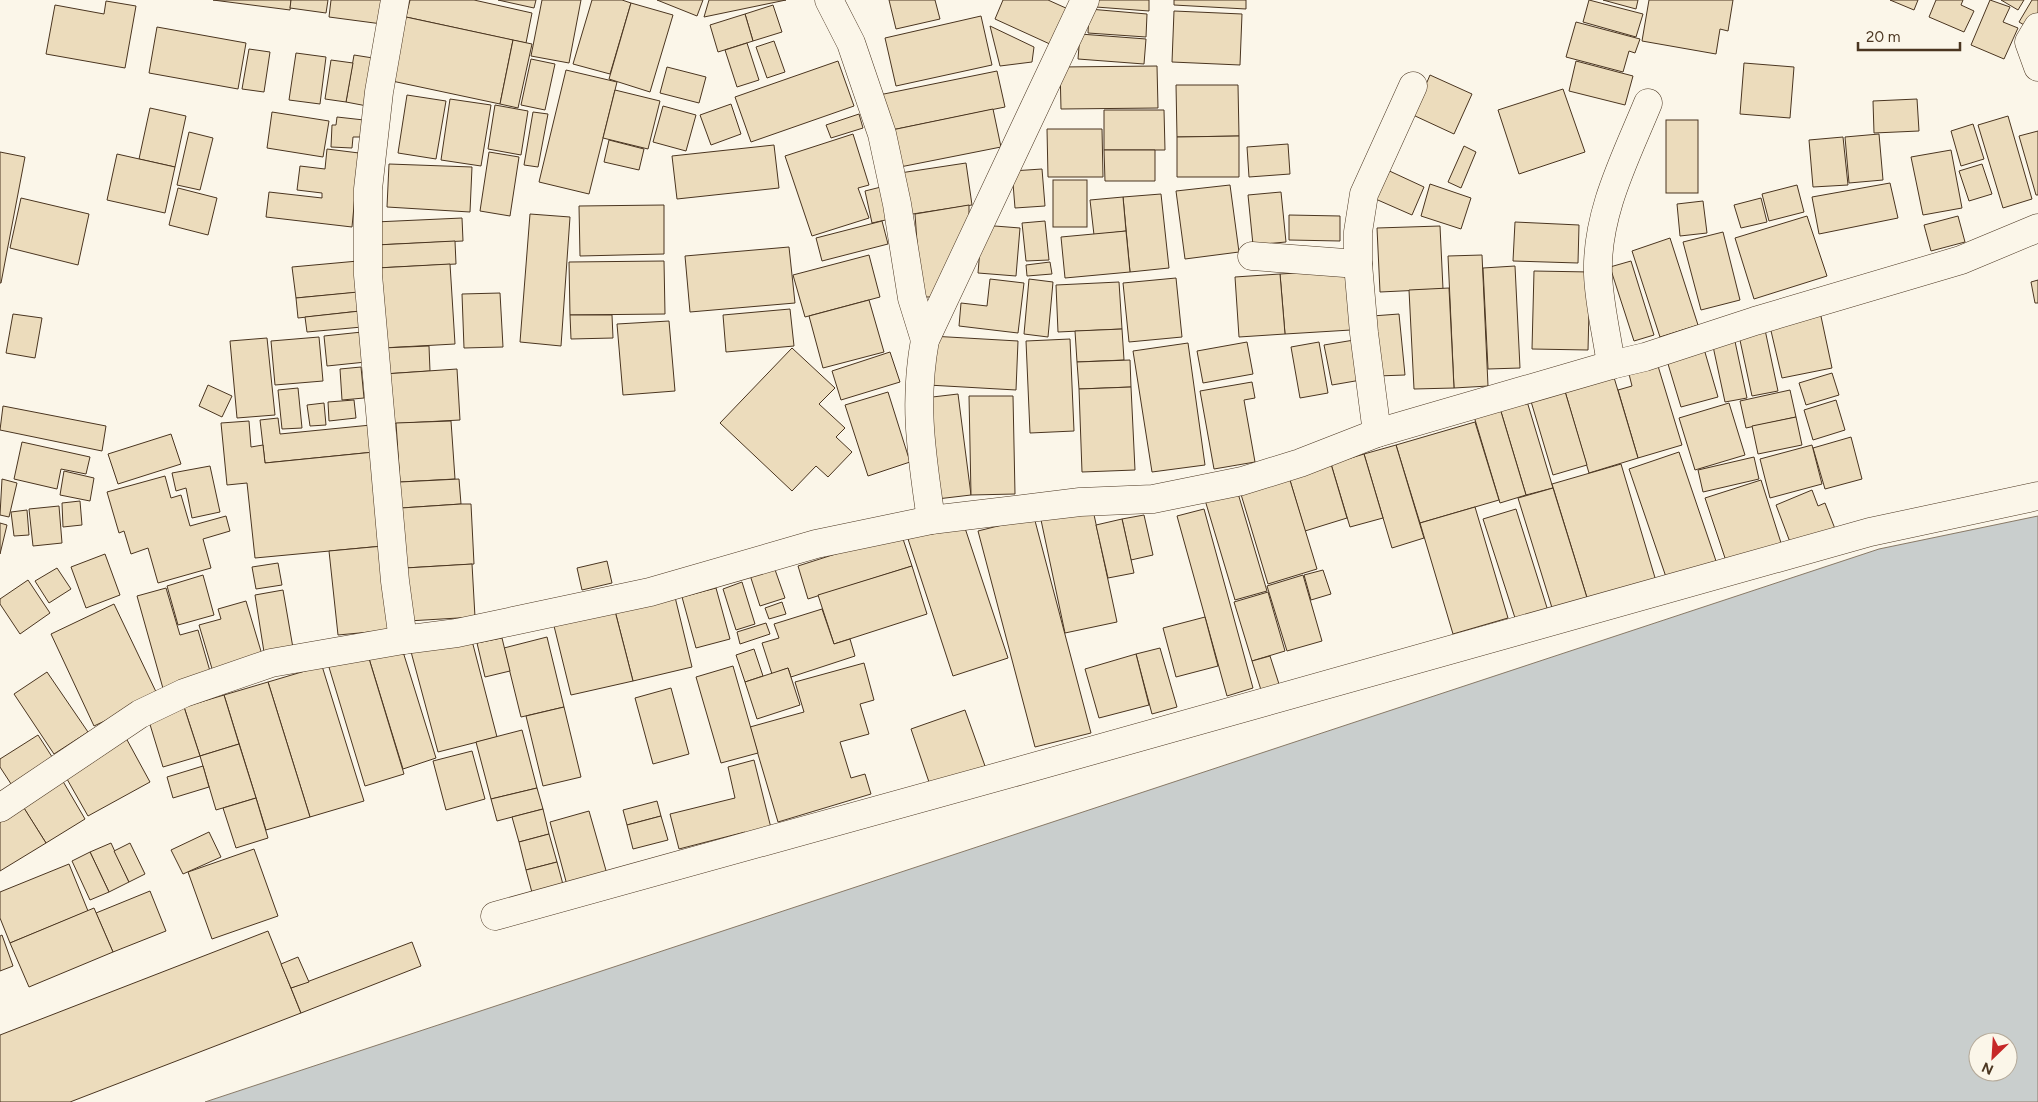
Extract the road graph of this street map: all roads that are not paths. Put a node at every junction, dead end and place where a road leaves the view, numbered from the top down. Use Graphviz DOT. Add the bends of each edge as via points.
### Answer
graph roads {
  1 [pos="395,0"];
  2 [pos="829,0"];
  3 [pos="1085,0"];
  4 [pos="2038,27"];
  5 [pos="2038,67"];
  6 [pos="1413,86"];
  7 [pos="1648,103"];
  8 [pos="2038,228"];
  9 [pos="1252,256"];
  10 [pos="1358,264"];
  11 [pos="925,340"];
  12 [pos="1611,365"];
  13 [pos="1377,434"];
  14 [pos="2038,496"];
  15 [pos="930,520"];
  16 [pos="403,640"];
  17 [pos="0,808"];
  18 [pos="496,916"];
  1 -- 16 [label="street" via="379,92 368,189 368,276"];
  2 -- 11 [label="street" via="851,43 882,134 898,204 912,298"];
  3 -- 11 [label="street"];
  4 -- 5 [label="street" via="2029,42"];
  6 -- 10 [label="street" via="1364,194 1358,232"];
  7 -- 12 [label="street" via="1607,203 1599,245 1598,274"];
  8 -- 12 [label="street" via="1961,260"];
  9 -- 10 [label="street"];
  10 -- 13 [label="street"];
  11 -- 15 [label="street" via="918,401"];
  12 -- 13 [label="street"];
  13 -- 15 [label="street" via="1242,481 1153,499 1080,502"];
  14 -- 18 [label="street" via="1870,532"];
  15 -- 16 [label="street" via="816,544 650,592 457,633"];
  16 -- 17 [label="street" via="271,663 184,693 140,714"];
}
